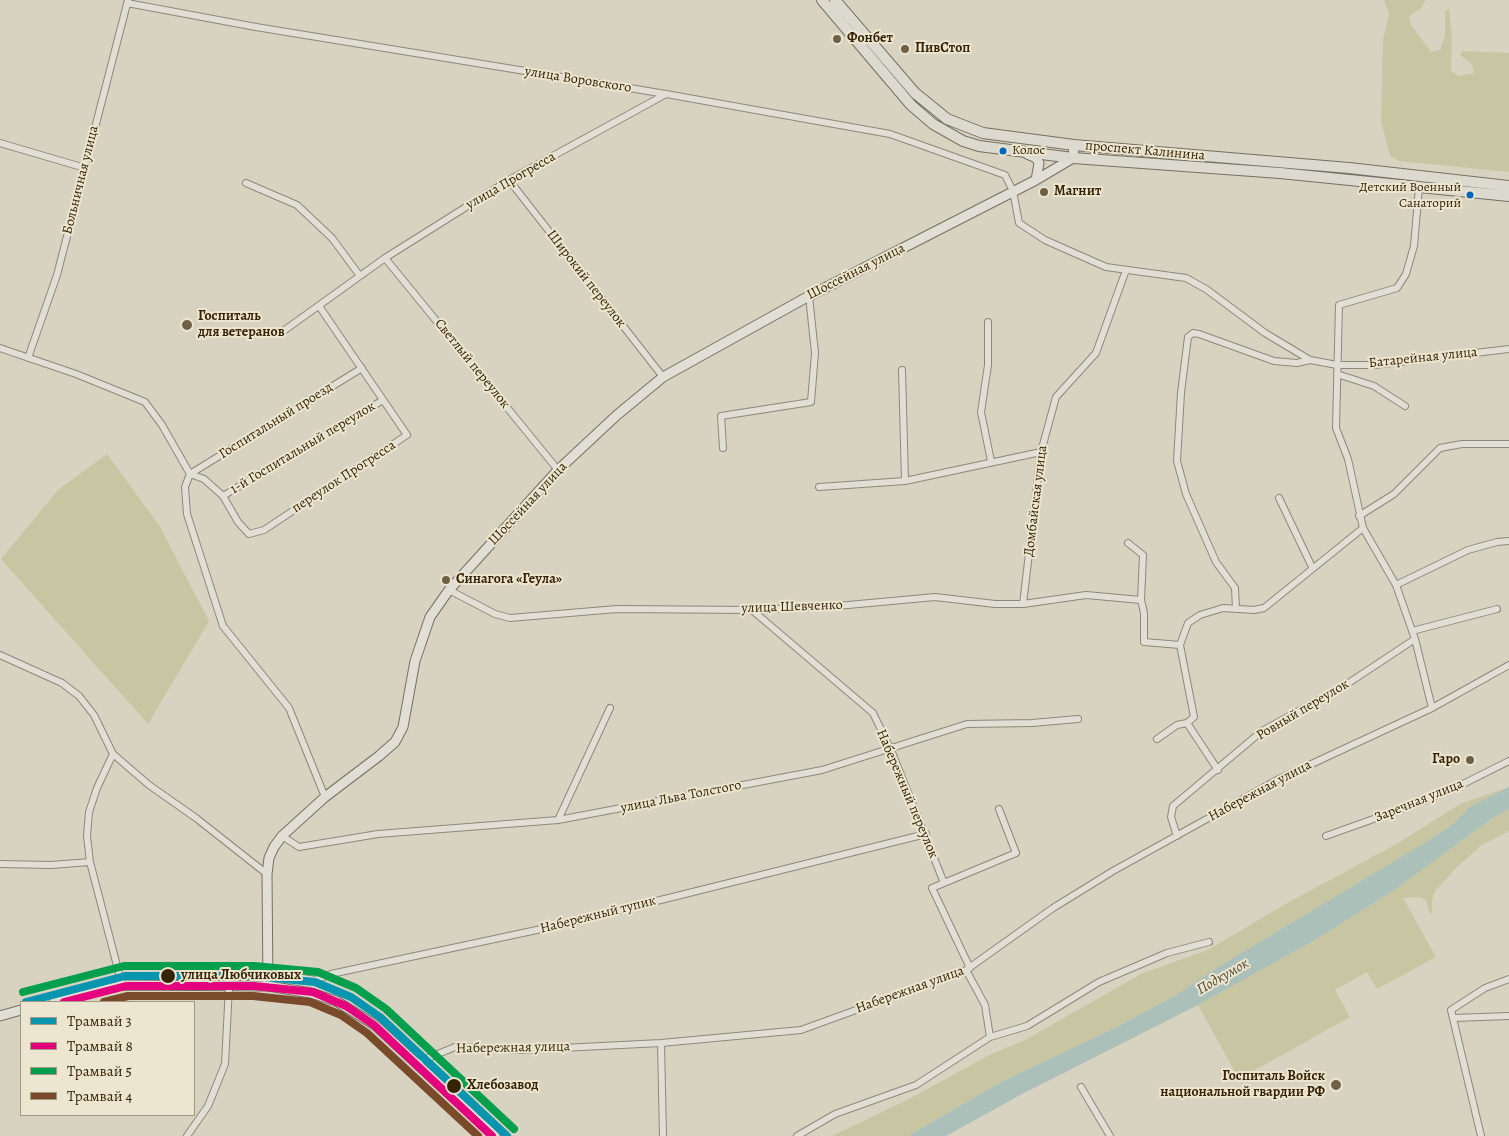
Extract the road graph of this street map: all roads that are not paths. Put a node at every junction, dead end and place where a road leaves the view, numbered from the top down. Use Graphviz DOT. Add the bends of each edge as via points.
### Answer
graph roads {
  1 [pos="822,0"];
  2 [pos="835,0"];
  3 [pos="127,1"];
  4 [pos="666,94"];
  5 [pos="0,144"];
  6 [pos="1074,145"];
  7 [pos="1025,152"];
  8 [pos="1073,158"];
  9 [pos="85,168"];
  10 [pos="508,180"];
  11 [pos="1036,180"];
  12 [pos="246,183"];
  13 [pos="1509,186"];
  14 [pos="1420,187"];
  15 [pos="1013,191"];
  16 [pos="1509,196"];
  17 [pos="385,258"];
  18 [pos="1126,270"];
  19 [pos="360,276"];
  20 [pos="808,296"];
  21 [pos="319,306"];
  22 [pos="988,322"];
  23 [pos="282,332"];
  24 [pos="0,348"];
  25 [pos="1509,349"];
  26 [pos="28,358"];
  27 [pos="1310,360"];
  28 [pos="1337,365"];
  29 [pos="362,368"];
  30 [pos="902,370"];
  31 [pos="1337,374"];
  32 [pos="663,378"];
  33 [pos="383,400"];
  34 [pos="1404,406"];
  35 [pos="1509,444"];
  36 [pos="724,448"];
  37 [pos="1041,452"];
  38 [pos="991,461"];
  39 [pos="558,470"];
  40 [pos="190,474"];
  41 [pos="905,482"];
  42 [pos="819,487"];
  43 [pos="223,496"];
  44 [pos="1279,498"];
  45 [pos="1360,516"];
  46 [pos="1363,528"];
  47 [pos="1509,542"];
  48 [pos="1128,543"];
  49 [pos="1312,567"];
  50 [pos="1396,585"];
  51 [pos="449,590"];
  52 [pos="1141,600"];
  53 [pos="1023,604"];
  54 [pos="1236,609"];
  55 [pos="1497,609"];
  56 [pos="752,610"];
  57 [pos="1412,631"];
  58 [pos="1415,639"];
  59 [pos="1180,645"];
  60 [pos="0,655"];
  61 [pos="1509,665"];
  62 [pos="610,708"];
  63 [pos="1432,708"];
  64 [pos="1078,719"];
  65 [pos="1187,723"];
  66 [pos="1157,739"];
  67 [pos="891,750"];
  68 [pos="113,754"];
  69 [pos="1509,761"];
  70 [pos="1218,770"];
  71 [pos="325,797"];
  72 [pos="999,809"];
  73 [pos="558,820"];
  74 [pos="926,834"];
  75 [pos="282,836"];
  76 [pos="1176,836"];
  77 [pos="1326,836"];
  78 [pos="90,862"];
  79 [pos="0,864"];
  80 [pos="267,874"];
  81 [pos="944,883"];
  82 [pos="1209,942"];
  83 [pos="968,969"];
  84 [pos="268,973"];
  85 [pos="1509,979"];
  86 [pos="122,985"];
  87 [pos="229,986"];
  88 [pos="268,986"];
  89 [pos="58,1001"];
  90 [pos="20,1010"];
  91 [pos="0,1016"];
  92 [pos="1509,1016"];
  93 [pos="1453,1018"];
  94 [pos="990,1037"];
  95 [pos="662,1043"];
  96 [pos="416,1063"];
  97 [pos="1081,1087"];
  98 [pos="188,1136"];
  99 [pos="496,1136"];
  100 [pos="663,1136"];
  101 [pos="797,1136"];
  102 [pos="1110,1136"];
  103 [pos="1481,1136"];
  1 -- 7 [label="main road, проспект Калинина" via="893,85 933,124 979,146"];
  2 -- 6 [label="main road, проспект Калинина" via="915,93 947,119 983,133"];
  3 -- 4 [label="street, улица Воровского" via="256,28"];
  3 -- 9 [label="street, Больничная улица"];
  4 -- 10 [label="street, улица Прогресса"];
  4 -- 15 [label="street, улица Воровского" via="890,134 1005,175"];
  5 -- 9 [label="street"];
  6 -- 8 [label="main road"];
  6 -- 13 [label="main road, проспект Калинина" via="1349,168"];
  7 -- 8 [label="main road, проспект Калинина"];
  7 -- 11 [label="main road" via="1039,163"];
  8 -- 11 [label="main road, Шоссейная улица"];
  8 -- 14 [label="main road, проспект Калинина"];
  9 -- 26 [label="street, Больничная улица" via="57,275"];
  10 -- 17 [label="street, улица Прогресса"];
  10 -- 32 [label="street, Широкий переулок"];
  11 -- 15 [label="main road, Шоссейная улица"];
  12 -- 19 [label="street" via="297,205 332,238"];
  14 -- 16 [label="main road, проспект Калинина"];
  14 -- 28 [label="street" via="1414,246 1406,274 1397,288 1339,305"];
  15 -- 18 [label="street" via="1019,223 1045,240 1106,267"];
  15 -- 20 [label="main road, Шоссейная улица"];
  17 -- 19 [label="street, улица Прогресса"];
  17 -- 39 [label="street, Светлый переулок"];
  18 -- 27 [label="street" via="1186,278"];
  18 -- 37 [label="street, Домбайская улица" via="1096,353 1056,397"];
  19 -- 21 [label="street, улица Прогресса"];
  20 -- 32 [label="main road, Шоссейная улица"];
  20 -- 36 [label="street" via="815,353 811,402 721,416"];
  21 -- 23 [label="street, улица Прогресса"];
  21 -- 29 [label="street, переулок Прогресса"];
  22 -- 38 [label="street" via="988,365 981,412"];
  24 -- 26 [label="street"];
  25 -- 28 [label="street, Батарейная улица" via="1374,365"];
  26 -- 40 [label="street" via="145,402"];
  27 -- 28 [label="street"];
  27 -- 54 [label="street" via="1297,363 1274,361 1193,333 1188,337 1177,461 1186,494 1216,562 1235,588"];
  28 -- 31 [label="street"];
  29 -- 33 [label="street, переулок Прогресса"];
  29 -- 40 [label="street, Госпитальный проезд"];
  30 -- 41 [label="street"];
  31 -- 34 [label="street, Батарейная улица" via="1374,386"];
  31 -- 45 [label="street" via="1336,428 1348,459"];
  32 -- 39 [label="main road, Шоссейная улица" via="616,415"];
  33 -- 43 [label="street, 1-й Госпитальный переулок"];
  33 -- 43 [label="street, переулок Прогресса" via="407,435 264,530 249,534"];
  35 -- 45 [label="street" via="1462,444 1440,448 1394,494"];
  37 -- 38 [label="street"];
  37 -- 53 [label="street, Домбайская улица"];
  38 -- 41 [label="street"];
  39 -- 51 [label="main road, Шоссейная улица"];
  40 -- 43 [label="street" via="204,479"];
  40 -- 71 [label="street" via="184,487 187,514 223,626 289,708"];
  41 -- 42 [label="street"];
  44 -- 49 [label="street"];
  45 -- 46 [label="street"];
  46 -- 49 [label="street"];
  46 -- 50 [label="street"];
  47 -- 50 [label="street" via="1468,550"];
  48 -- 52 [label="street" via="1143,555"];
  49 -- 54 [label="street" via="1264,608"];
  50 -- 57 [label="street"];
  51 -- 56 [label="street, улица Шевченко" via="495,614 510,618 617,609"];
  51 -- 71 [label="main road, Шоссейная улица" via="430,617 422,636 403,727 395,742"];
  52 -- 53 [label="street, улица Шевченко" via="1086,595"];
  52 -- 59 [label="street" via="1144,642"];
  53 -- 56 [label="street, улица Шевченко" via="935,597"];
  54 -- 59 [label="street" via="1223,608 1200,615 1188,623"];
  55 -- 57 [label="street"];
  56 -- 67 [label="street, Набережный переулок" via="873,712"];
  57 -- 58 [label="street"];
  58 -- 63 [label="street"];
  58 -- 70 [label="street, Ровный переулок" via="1342,688 1262,732"];
  59 -- 65 [label="street" via="1194,717"];
  60 -- 68 [label="street" via="62,683 79,696 94,715"];
  61 -- 63 [label="street, Набережная улица"];
  62 -- 73 [label="street"];
  63 -- 76 [label="street, Набережная улица" via="1277,780"];
  64 -- 67 [label="street, улица Льва Толстого" via="1032,724 967,724"];
  65 -- 66 [label="street" via="1177,725"];
  65 -- 70 [label="street"];
  67 -- 73 [label="street, улица Льва Толстого" via="822,770"];
  67 -- 74 [label="street, Набережный переулок"];
  68 -- 78 [label="street" via="89,812"];
  68 -- 80 [label="street" via="148,785"];
  69 -- 77 [label="street, Заречная улица" via="1421,802"];
  70 -- 76 [label="street, Ровный переулок" via="1172,806"];
  71 -- 75 [label="main road, Шоссейная улица"];
  72 -- 81 [label="street" via="1016,853"];
  73 -- 75 [label="street, улица Льва Толстого" via="378,834 299,847"];
  74 -- 81 [label="street, Набережный переулок"];
  74 -- 84 [label="street, Набережный тупик" via="560,925 331,974 316,980"];
  75 -- 80 [label="main road, Шоссейная улица" via="269,858"];
  76 -- 83 [label="street, Набережная улица" via="1053,908"];
  78 -- 79 [label="street"];
  78 -- 86 [label="street"];
  80 -- 84 [label="main road, Шоссейная улица"];
  81 -- 83 [label="street" via="932,888"];
  82 -- 94 [label="street" via="1167,954 1098,982 1027,1026"];
  83 -- 94 [label="street" via="985,1005"];
  83 -- 95 [label="street, Набережная улица" via="801,1030"];
  84 -- 88 [label="main road, Шоссейная улица"];
  85 -- 93 [label="street" via="1485,988 1451,1010"];
  86 -- 87 [label="main road"];
  86 -- 89 [label="main road"];
  87 -- 88 [label="main road"];
  87 -- 98 [label="street" via="225,1064 208,1106"];
  88 -- 96 [label="main road" via="336,1001 375,1025"];
  90 -- 91 [label="main road"];
  92 -- 93 [label="street"];
  93 -- 103 [label="street"];
  94 -- 101 [label="street" via="916,1084 835,1114"];
  95 -- 96 [label="street, Набережная улица" via="522,1050 455,1047"];
  95 -- 100 [label="street"];
  96 -- 99 [label="main road"];
  97 -- 102 [label="street"];
}
